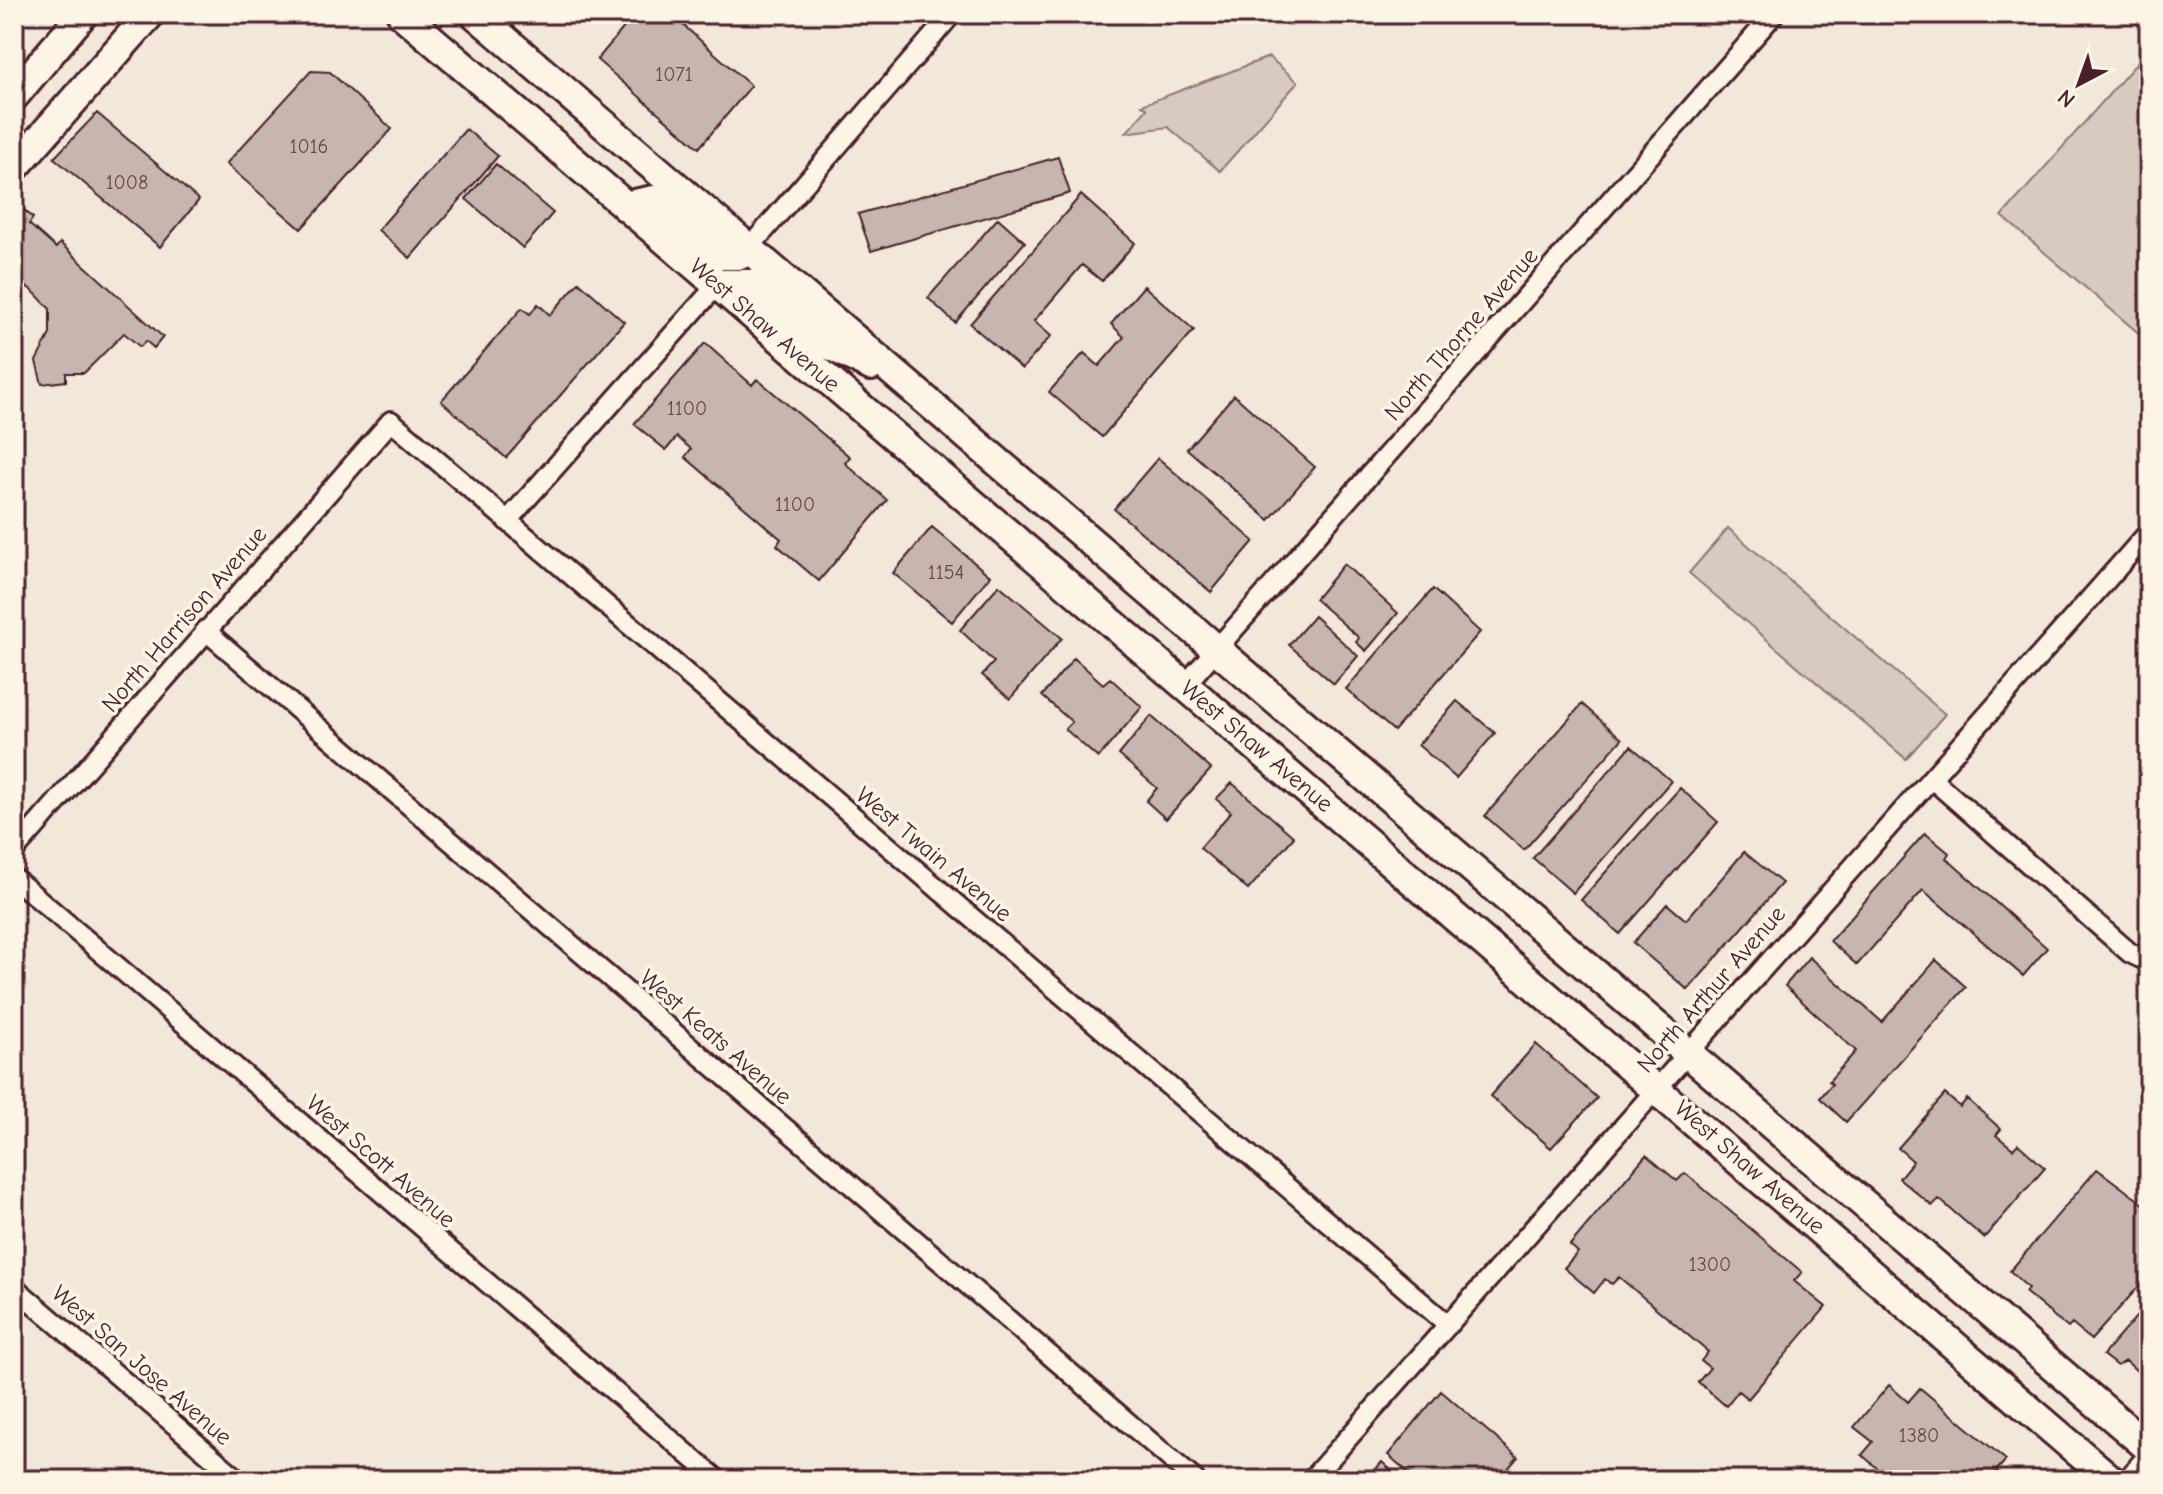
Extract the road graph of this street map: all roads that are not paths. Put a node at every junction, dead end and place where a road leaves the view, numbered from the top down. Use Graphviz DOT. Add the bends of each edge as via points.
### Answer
graph roads {
  1 [pos="83,14"];
  2 [pos="150,14"];
  3 [pos="402,14"];
  4 [pos="475,14"];
  5 [pos="952,14"];
  6 [pos="1774,14"];
  7 [pos="14,96"];
  8 [pos="14,168"];
  9 [pos="625,206"];
  10 [pos="749,248"];
  11 [pos="718,284"];
  12 [pos="905,381"];
  13 [pos="391,421"];
  14 [pos="507,521"];
  15 [pos="2149,532"];
  16 [pos="205,630"];
  17 [pos="1217,648"];
  18 [pos="1185,685"];
  19 [pos="1932,779"];
  20 [pos="14,851"];
  21 [pos="14,878"];
  22 [pos="2149,962"];
  23 [pos="1689,1052"];
  24 [pos="1657,1088"];
  25 [pos="14,1287"];
  26 [pos="1446,1323"];
  27 [pos="2149,1448"];
  28 [pos="2149,1460"];
  29 [pos="239,1480"];
  30 [pos="718,1480"];
  31 [pos="1195,1480"];
  32 [pos="1311,1480"];
  33 [pos="2111,1480"];
  34 [pos="2132,1480"];
  1 -- 7 [label="main road"];
  2 -- 8 [label="main road"];
  3 -- 9 [label="main road, West Shaw Avenue"];
  4 -- 10 [label="main road, West Shaw Avenue"];
  5 -- 10 [label="street"];
  6 -- 17 [label="street, North Thorne Avenue"];
  9 -- 10 [label="main road" via="654,200 718,255 740,255"];
  9 -- 11 [label="main road, West Shaw Avenue"];
  10 -- 12 [label="main road, West Shaw Avenue"];
  11 -- 12 [label="main road" via="752,284 820,340"];
  11 -- 14 [label="street"];
  11 -- 18 [label="main road, West Shaw Avenue"];
  12 -- 17 [label="main road, West Shaw Avenue"];
  13 -- 14 [label="street, West Twain Avenue"];
  13 -- 16 [label="street, North Harrison Avenue"];
  14 -- 26 [label="street, West Twain Avenue"];
  15 -- 19 [label="street, North Arthur Avenue"];
  16 -- 20 [label="street, North Harrison Avenue"];
  16 -- 31 [label="street, West Keats Avenue"];
  17 -- 18 [label="street, North Thorne Avenue"];
  17 -- 23 [label="main road, West Shaw Avenue"];
  18 -- 24 [label="main road, West Shaw Avenue"];
  19 -- 22 [label="street" via="2130,953"];
  19 -- 23 [label="street, North Arthur Avenue"];
  21 -- 30 [label="street, West Scott Avenue"];
  23 -- 24 [label="street, North Arthur Avenue"];
  23 -- 27 [label="main road, West Shaw Avenue"];
  24 -- 26 [label="street, North Arthur Avenue"];
  24 -- 33 [label="main road, West Shaw Avenue"];
  25 -- 29 [label="street, West San Jose Avenue"];
  26 -- 32 [label="street, North Arthur Avenue"];
  28 -- 34 [label="street"];
}
